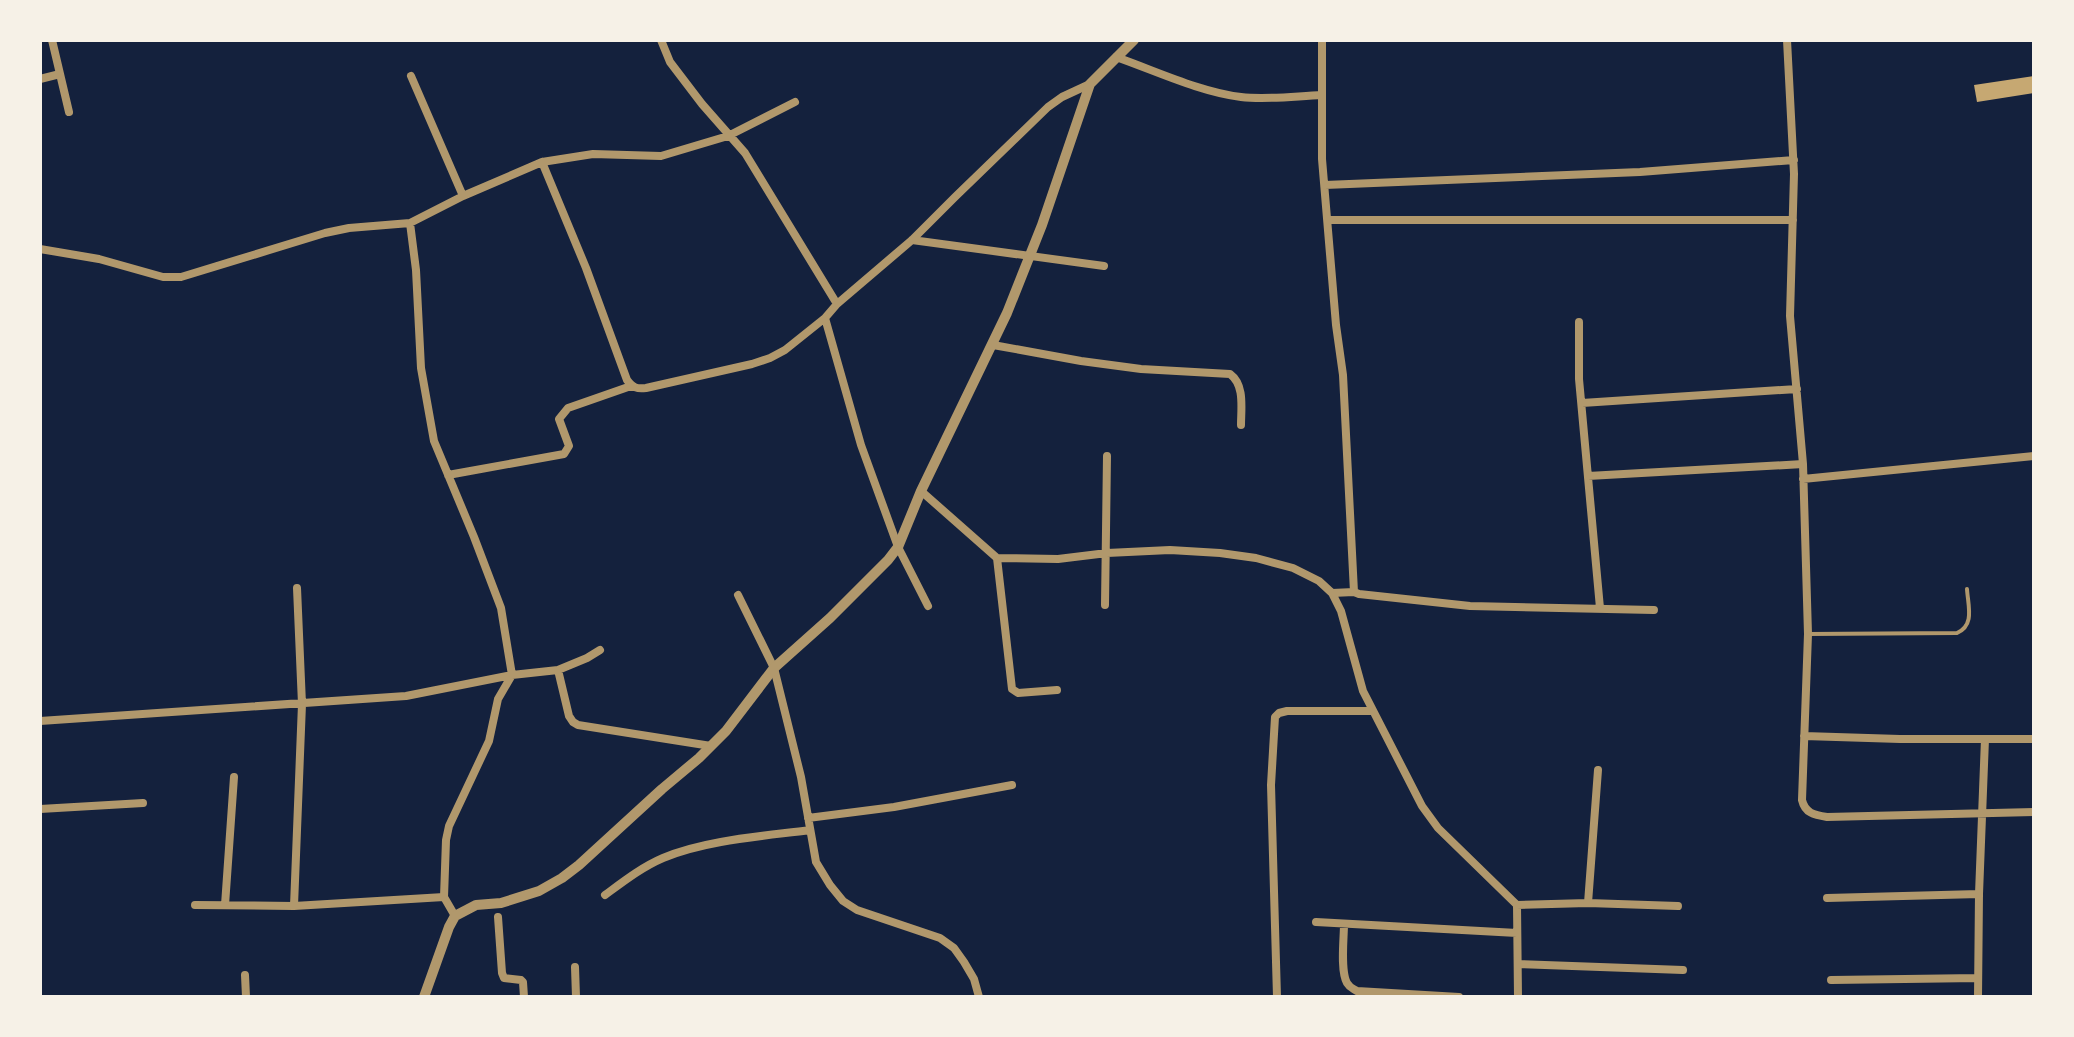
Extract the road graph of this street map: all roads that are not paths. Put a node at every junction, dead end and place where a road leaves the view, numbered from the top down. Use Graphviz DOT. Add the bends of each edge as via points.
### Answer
graph roads {
  1 [pos="52,40"];
  2 [pos="661,40"];
  3 [pos="1134,40"];
  4 [pos="1322,40"];
  5 [pos="1787,40"];
  6 [pos="1116,57"];
  7 [pos="60,74"];
  8 [pos="411,76"];
  9 [pos="40,79"];
  10 [pos="1090,84"];
  11 [pos="1322,95"];
  12 [pos="795,102"];
  13 [pos="69,112"];
  14 [pos="728,136"];
  15 [pos="1794,160"];
  16 [pos="542,162"];
  17 [pos="1325,185"];
  18 [pos="463,196"];
  19 [pos="1328,220"];
  20 [pos="1793,220"];
  21 [pos="410,223"];
  22 [pos="912,240"];
  23 [pos="40,249"];
  24 [pos="1029,257"];
  25 [pos="1104,266"];
  26 [pos="837,304"];
  27 [pos="825,318"];
  28 [pos="1579,322"];
  29 [pos="993,345"];
  30 [pos="631,386"];
  31 [pos="1797,389"];
  32 [pos="1582,403"];
  33 [pos="1241,425"];
  34 [pos="1107,456"];
  35 [pos="2034,456"];
  36 [pos="1803,464"];
  37 [pos="448,475"];
  38 [pos="1588,476"];
  39 [pos="1803,479"];
  40 [pos="921,491"];
  41 [pos="898,547"];
  42 [pos="1107,553"];
  43 [pos="997,558"];
  44 [pos="297,588"];
  45 [pos="1967,589"];
  46 [pos="1354,592"];
  47 [pos="1332,593"];
  48 [pos="738,595"];
  49 [pos="1105,605"];
  50 [pos="928,606"];
  51 [pos="1600,608"];
  52 [pos="1654,610"];
  53 [pos="1808,634"];
  54 [pos="600,650"];
  55 [pos="774,668"];
  56 [pos="558,670"];
  57 [pos="512,675"];
  58 [pos="1057,690"];
  59 [pos="302,704"];
  60 [pos="1373,711"];
  61 [pos="40,721"];
  62 [pos="1804,736"];
  63 [pos="1985,739"];
  64 [pos="2034,739"];
  65 [pos="711,746"];
  66 [pos="1598,770"];
  67 [pos="234,777"];
  68 [pos="1012,785"];
  69 [pos="143,803"];
  70 [pos="40,809"];
  71 [pos="1983,812"];
  72 [pos="2034,812"];
  73 [pos="808,818"];
  74 [pos="810,830"];
  75 [pos="1979,894"];
  76 [pos="605,895"];
  77 [pos="444,897"];
  78 [pos="1827,898"];
  79 [pos="1588,903"];
  80 [pos="195,905"];
  81 [pos="225,905"];
  82 [pos="1517,905"];
  83 [pos="294,906"];
  84 [pos="1678,906"];
  85 [pos="455,916"];
  86 [pos="498,917"];
  87 [pos="1316,922"];
  88 [pos="1344,924"];
  89 [pos="1517,933"];
  90 [pos="1518,964"];
  91 [pos="575,967"];
  92 [pos="1683,970"];
  93 [pos="245,975"];
  94 [pos="1978,978"];
  95 [pos="1831,980"];
  96 [pos="246,997"];
  97 [pos="424,997"];
  98 [pos="524,997"];
  99 [pos="576,997"];
  100 [pos="979,997"];
  101 [pos="1277,997"];
  102 [pos="1459,997"];
  103 [pos="1518,997"];
  104 [pos="1978,997"];
  1 -- 7 [label="street"];
  2 -- 14 [label="street" via="670,62"];
  3 -- 6 [label="street"];
  4 -- 11 [label="street"];
  5 -- 15 [label="street"];
  6 -- 10 [label="street"];
  6 -- 11 [label="street" via="1236,97"];
  7 -- 9 [label="street"];
  7 -- 13 [label="street"];
  8 -- 18 [label="street"];
  10 -- 22 [label="street" via="1048,107"];
  10 -- 24 [label="street"];
  11 -- 17 [label="street"];
  12 -- 14 [label="street"];
  14 -- 16 [label="street" via="661,156 593,154"];
  14 -- 26 [label="street" via="745,153"];
  15 -- 17 [label="street"];
  15 -- 20 [label="street"];
  16 -- 18 [label="street"];
  16 -- 30 [label="street"];
  17 -- 19 [label="street"];
  18 -- 21 [label="street"];
  19 -- 20 [label="street"];
  19 -- 46 [label="street" via="1343,375"];
  20 -- 31 [label="street" via="1790,316"];
  21 -- 23 [label="street" via="325,233 171,278"];
  21 -- 37 [label="street" via="421,368 434,441"];
  22 -- 24 [label="street"];
  22 -- 26 [label="street"];
  24 -- 25 [label="street"];
  24 -- 29 [label="street"];
  26 -- 27 [label="street"];
  27 -- 30 [label="street" via="785,350 752,364 646,388"];
  27 -- 41 [label="street" via="861,445"];
  28 -- 32 [label="street"];
  29 -- 33 [label="street" via="1141,369 1230,374 1240,387"];
  29 -- 40 [label="street"];
  30 -- 37 [label="street" via="564,411 559,419 569,446 564,454"];
  31 -- 32 [label="street"];
  31 -- 36 [label="street"];
  32 -- 38 [label="street"];
  34 -- 42 [label="street"];
  35 -- 39 [label="street"];
  36 -- 38 [label="street"];
  36 -- 39 [label="street"];
  37 -- 57 [label="street" via="501,608"];
  38 -- 51 [label="street"];
  39 -- 53 [label="street"];
  40 -- 41 [label="street"];
  40 -- 43 [label="street"];
  41 -- 50 [label="street"];
  41 -- 55 [label="street"];
  42 -- 43 [label="street"];
  42 -- 47 [label="street" via="1170,550 1256,558 1293,568"];
  42 -- 49 [label="street"];
  43 -- 58 [label="street" via="1012,689"];
  44 -- 59 [label="street"];
  45 -- 53 [label="lane" via="1969,622 1957,633"];
  46 -- 47 [label="street"];
  46 -- 51 [label="street" via="1438,604"];
  47 -- 60 [label="street"];
  48 -- 55 [label="street"];
  51 -- 52 [label="street"];
  53 -- 62 [label="street"];
  54 -- 56 [label="street"];
  55 -- 65 [label="street"];
  55 -- 73 [label="street"];
  56 -- 57 [label="street"];
  56 -- 65 [label="street" via="569,716 578,725"];
  57 -- 59 [label="street" via="406,696"];
  57 -- 77 [label="street" via="498,699 489,741 449,826"];
  59 -- 61 [label="street"];
  59 -- 83 [label="street"];
  60 -- 82 [label="street" via="1438,828"];
  60 -- 101 [label="street" via="1287,711 1275,717 1271,785"];
  62 -- 63 [label="street"];
  62 -- 71 [label="street" via="1802,800 1815,815"];
  63 -- 64 [label="street"];
  63 -- 71 [label="street"];
  65 -- 85 [label="street" via="562,878 539,891 476,905"];
  66 -- 79 [label="street"];
  67 -- 81 [label="street"];
  68 -- 73 [label="street"];
  69 -- 70 [label="street"];
  71 -- 72 [label="street"];
  71 -- 75 [label="street"];
  73 -- 74 [label="street"];
  74 -- 76 [label="street" via="678,853"];
  74 -- 100 [label="street" via="816,862 843,901 940,938 964,962"];
  75 -- 78 [label="street"];
  75 -- 94 [label="street"];
  77 -- 83 [label="street"];
  77 -- 85 [label="street"];
  79 -- 82 [label="street"];
  79 -- 84 [label="street"];
  80 -- 81 [label="street"];
  81 -- 83 [label="street"];
  82 -- 89 [label="street"];
  85 -- 97 [label="street"];
  86 -- 98 [label="street" via="502,973 523,982"];
  87 -- 88 [label="street"];
  88 -- 89 [label="street"];
  88 -- 102 [label="street" via="1344,974 1350,988"];
  89 -- 90 [label="street"];
  90 -- 92 [label="street"];
  90 -- 103 [label="street"];
  91 -- 99 [label="street"];
  93 -- 96 [label="street"];
  94 -- 95 [label="street"];
  94 -- 104 [label="street"];
}
